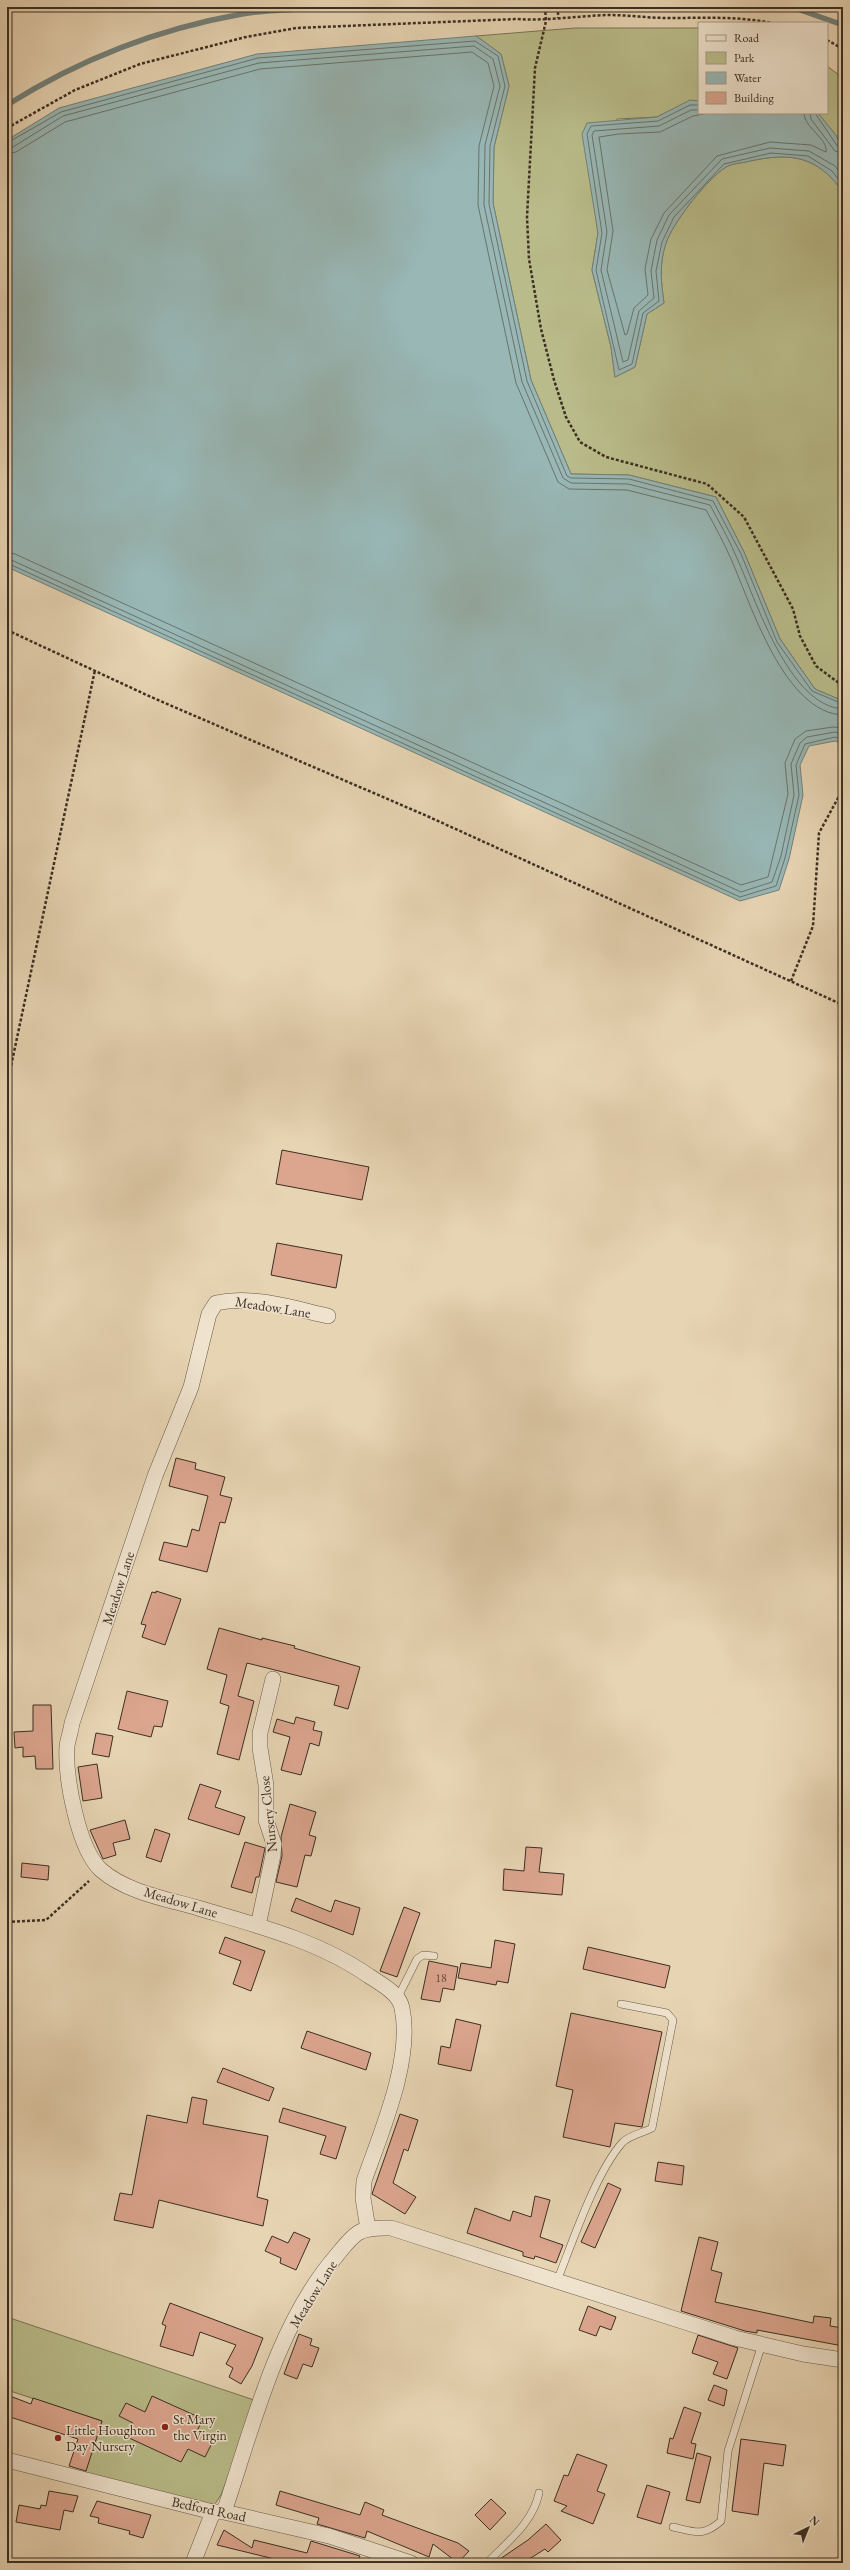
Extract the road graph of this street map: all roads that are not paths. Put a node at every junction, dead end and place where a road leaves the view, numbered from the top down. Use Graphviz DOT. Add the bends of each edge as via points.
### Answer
graph roads {
  1 [pos="328,1316"];
  2 [pos="273,1679"];
  3 [pos="258,1926"];
  4 [pos="434,1956"];
  5 [pos="397,1999"];
  6 [pos="621,2004"];
  7 [pos="368,2229"];
  8 [pos="557,2281"];
  9 [pos="762,2344"];
  10 [pos="843,2360"];
  11 [pos="7,2460"];
  12 [pos="539,2493"];
  13 [pos="218,2512"];
  14 [pos="673,2527"];
  15 [pos="193,2563"];
  16 [pos="410,2563"];
  17 [pos="487,2563"];
  1 -- 3 [label="street, Meadow Lane" via="233,1299 216,1303 209,1314 191,1387 156,1476 72,1723 67,1746 71,1798 86,1845 92,1859 101,1870 116,1881 153,1895"];
  2 -- 3 [label="street, Nursery Close" via="260,1733 260,1748 266,1785 266,1820 274,1844"];
  3 -- 5 [label="street, Meadow Lane" via="323,1951 362,1971 382,1984"];
  4 -- 5 [label="lane" via="423,1954 417,1959"];
  5 -- 7 [label="street, Meadow Lane" via="402,2007 403,2038 398,2081 364,2181 363,2198"];
  6 -- 8 [label="lane" via="667,2013 673,2020 652,2128 623,2142 608,2165 580,2222"];
  7 -- 8 [label="street" via="390,2228"];
  7 -- 13 [label="street, Meadow Lane" via="358,2233 325,2268 296,2315"];
  8 -- 9 [label="street" via="735,2338"];
  9 -- 10 [label="street"];
  9 -- 14 [label="lane" via="730,2445 721,2521 712,2529 701,2533"];
  11 -- 13 [label="street, Bedford Road"];
  12 -- 17 [label="lane" via="536,2508 530,2518"];
  13 -- 15 [label="street, Meadow Lane"];
  13 -- 16 [label="street, Bedford Road" via="329,2536"];
}
